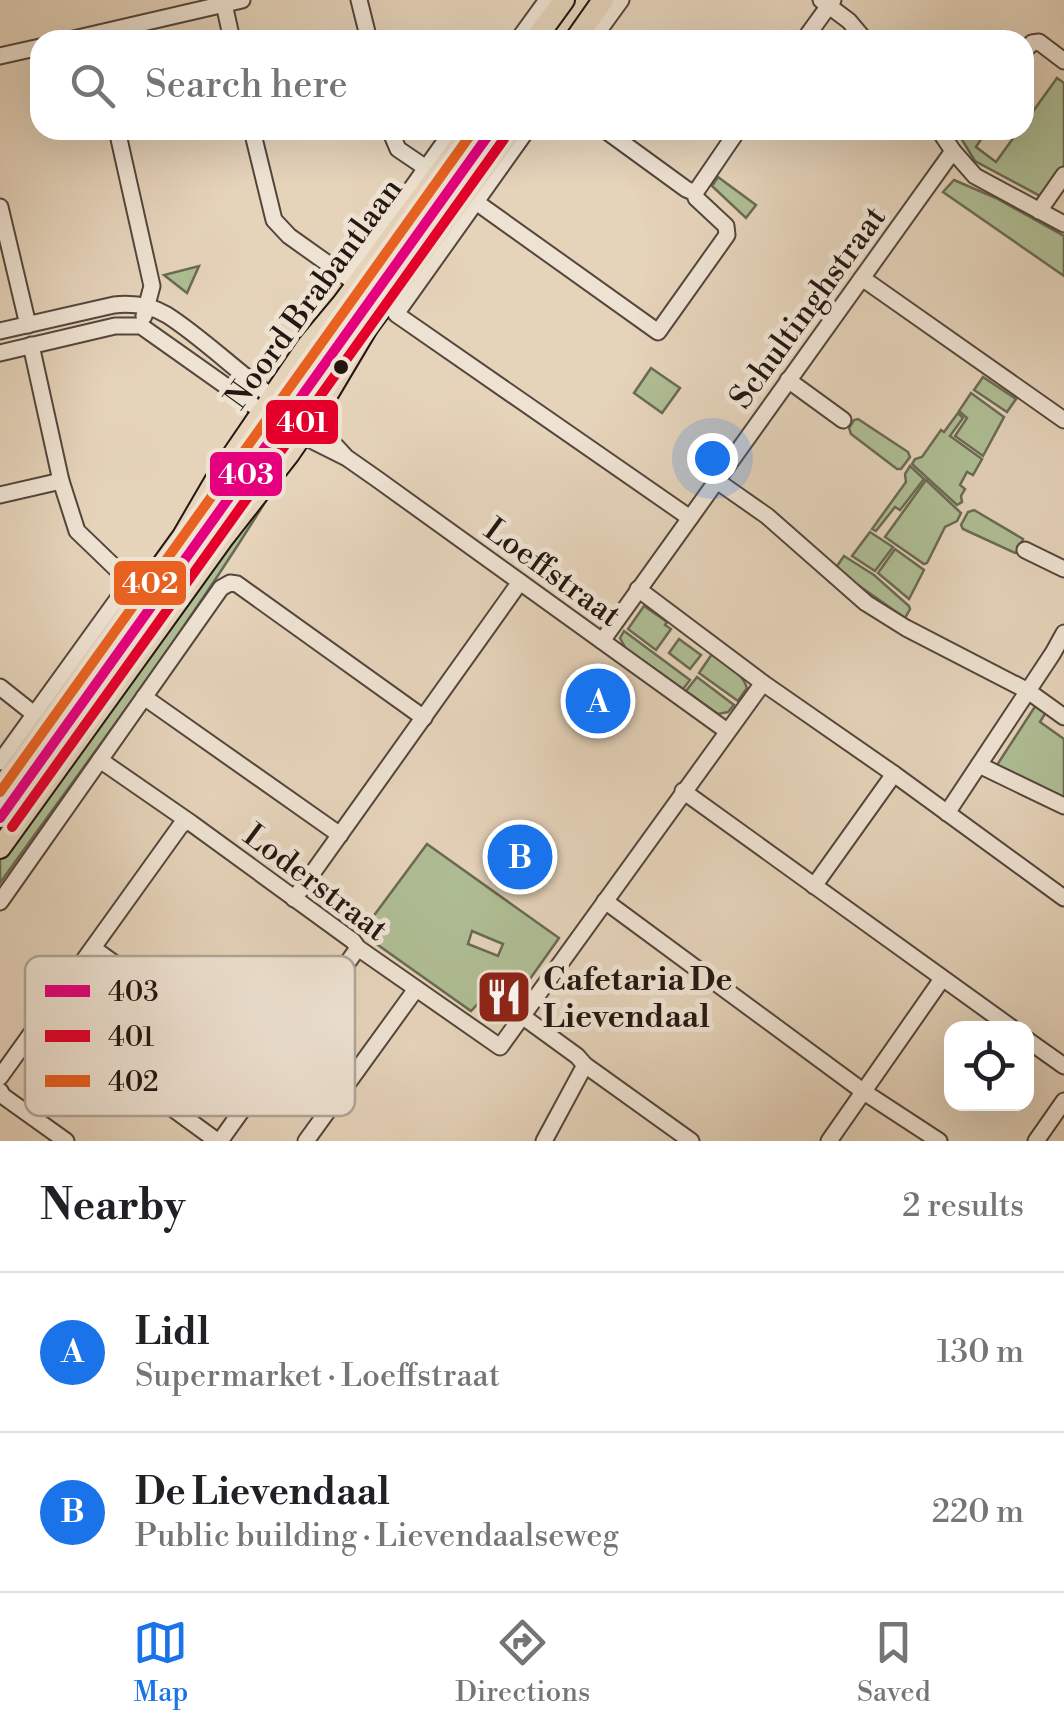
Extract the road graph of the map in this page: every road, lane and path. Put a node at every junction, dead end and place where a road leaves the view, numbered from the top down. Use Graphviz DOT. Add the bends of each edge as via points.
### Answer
graph roads {
  1 [pos="242,0"];
  2 [pos="359,0"];
  3 [pos="547,0"];
  4 [pos="564,0"];
  5 [pos="603,0"];
  6 [pos="621,0"];
  7 [pos="828,2"];
  8 [pos="224,4"];
  9 [pos="124,30"];
  10 [pos="230,30"];
  11 [pos="366,30"];
  12 [pos="525,30"];
  13 [pos="542,30"];
  14 [pos="582,30"];
  15 [pos="599,30"];
  16 [pos="810,30"];
  17 [pos="857,30"];
  18 [pos="1034,43"];
  19 [pos="30,49"];
  20 [pos="0,56"];
  21 [pos="1064,61"];
  22 [pos="120,140"];
  23 [pos="254,140"];
  24 [pos="394,140"];
  25 [pos="447,140"];
  26 [pos="463,140"];
  27 [pos="504,140"];
  28 [pos="520,140"];
  29 [pos="619,140"];
  30 [pos="731,140"];
  31 [pos="946,140"];
  32 [pos="953,152"];
  33 [pos="426,168"];
  34 [pos="1064,175"];
  35 [pos="695,193"];
  36 [pos="476,202"];
  37 [pos="0,206"];
  38 [pos="1038,211"];
  39 [pos="1064,224"];
  40 [pos="862,278"];
  41 [pos="147,306"];
  42 [pos="28,325"];
  43 [pos="140,326"];
  44 [pos="0,331"];
  45 [pos="31,346"];
  46 [pos="0,352"];
  47 [pos="788,380"];
  48 [pos="266,404"];
  49 [pos="843,420"];
  50 [pos="1064,420"];
  51 [pos="306,429"];
  52 [pos="61,481"];
  53 [pos="716,481"];
  54 [pos="0,495"];
  55 [pos="690,518"];
  56 [pos="1025,550"];
  57 [pos="1064,570"];
  58 [pos="520,582"];
  59 [pos="638,590"];
  60 [pos="1064,633"];
  61 [pos="602,641"];
  62 [pos="1059,656"];
  63 [pos="763,682"];
  64 [pos="0,687"];
  65 [pos="1028,691"];
  66 [pos="144,697"];
  67 [pos="34,714"];
  68 [pos="1064,717"];
  69 [pos="424,718"];
  70 [pos="727,731"];
  71 [pos="100,760"];
  72 [pos="0,762"];
  73 [pos="979,765"];
  74 [pos="894,774"];
  75 [pos="0,789"];
  76 [pos="683,791"];
  77 [pos="1064,806"];
  78 [pos="947,813"];
  79 [pos="188,822"];
  80 [pos="340,836"];
  81 [pos="0,848"];
  82 [pos="814,886"];
  83 [pos="1064,898"];
  84 [pos="294,899"];
  85 [pos="605,901"];
  86 [pos="0,902"];
  87 [pos="93,948"];
  88 [pos="358,948"];
  89 [pos="87,956"];
  90 [pos="104,956"];
  91 [pos="352,956"];
  92 [pos="942,979"];
  93 [pos="416,989"];
  94 [pos="522,1016"];
  95 [pos="1002,1021"];
  96 [pos="25,1043"];
  97 [pos="1034,1045"];
  98 [pos="585,1066"];
  99 [pos="1064,1066"];
  100 [pos="355,1073"];
  101 [pos="0,1077"];
  102 [pos="0,1091"];
  103 [pos="864,1092"];
  104 [pos="1064,1101"];
  105 [pos="25,1112"];
  106 [pos="31,1116"];
  107 [pos="184,1116"];
  108 [pos="237,1116"];
  109 [pos="324,1116"];
  110 [pos="66,1141"];
  111 [pos="219,1141"];
  112 [pos="306,1141"];
  113 [pos="544,1141"];
  114 [pos="691,1141"];
  115 [pos="829,1141"];
  116 [pos="939,1141"];
  117 [pos="1036,1141"];
  1 -- 8 [label="street"];
  2 -- 11 [label="street"];
  3 -- 12 [label="street"];
  4 -- 13 [label="main road"];
  5 -- 14 [label="main road"];
  6 -- 15 [label="street"];
  7 -- 16 [label="street"];
  7 -- 17 [label="street"];
  8 -- 9 [label="street"];
  8 -- 10 [label="street"];
  18 -- 21 [label="street"];
  19 -- 20 [label="street"];
  22 -- 41 [label="street" via="152,286"];
  23 -- 33 [label="street, Noord Brabantlaan" via="274,220 348,278"];
  24 -- 33 [label="street"];
  25 -- 33 [label="street, Noord Brabantlaan"];
  26 -- 48 [label="main road, Noord Brabantlaan"];
  27 -- 51 [label="main road, Noord Brabantlaan" via="367,328"];
  28 -- 36 [label="street"];
  29 -- 35 [label="street"];
  30 -- 35 [label="street"];
  31 -- 32 [label="street"];
  32 -- 38 [label="street" via="975,176"];
  32 -- 40 [label="street, Schultinghstraat"];
  34 -- 38 [label="street"];
  35 -- 36 [label="street" via="727,235 658,332"];
  36 -- 55 [label="street" via="396,314"];
  37 -- 42 [label="street"];
  38 -- 39 [label="street"];
  40 -- 47 [label="street, Schultinghstraat"];
  40 -- 50 [label="street"];
  41 -- 42 [label="street" via="132,303"];
  41 -- 43 [label="street"];
  41 -- 48 [label="street" via="166,315"];
  42 -- 44 [label="street"];
  43 -- 45 [label="street"];
  43 -- 48 [label="street"];
  45 -- 46 [label="street"];
  45 -- 52 [label="street"];
  47 -- 49 [label="street"];
  47 -- 53 [label="street, Schultinghstraat"];
  48 -- 51 [label="street, Loeffstraat"];
  48 -- 75 [label="main road, Noord Brabantlaan" via="182,536"];
  51 -- 58 [label="street, Loeffstraat" via="328,436 347,458"];
  51 -- 81 [label="main road, Noord Brabantlaan"];
  52 -- 54 [label="street"];
  52 -- 67 [label="street" via="77,531 130,582"];
  53 -- 55 [label="street, Schultinghstraat"];
  53 -- 65 [label="street" via="767,516 866,603"];
  55 -- 59 [label="street, Schultinghstraat"];
  56 -- 57 [label="street"];
  58 -- 61 [label="street, Loeffstraat"];
  58 -- 69 [label="street"];
  59 -- 61 [label="street, Schultinghstraat"];
  59 -- 63 [label="street"];
  60 -- 62 [label="street"];
  61 -- 70 [label="street, Loeffstraat"];
  62 -- 65 [label="street"];
  63 -- 70 [label="street"];
  63 -- 74 [label="street"];
  64 -- 67 [label="street"];
  65 -- 68 [label="street"];
  65 -- 73 [label="street"];
  66 -- 69 [label="street" via="230,583"];
  66 -- 71 [label="street"];
  66 -- 80 [label="street"];
  67 -- 72 [label="street"];
  69 -- 80 [label="street"];
  70 -- 76 [label="street"];
  71 -- 79 [label="street, Loderstraat"];
  71 -- 86 [label="street"];
  73 -- 77 [label="street"];
  73 -- 78 [label="street"];
  74 -- 78 [label="street"];
  74 -- 82 [label="street"];
  76 -- 82 [label="street"];
  76 -- 85 [label="street"];
  78 -- 83 [label="street"];
  79 -- 84 [label="street, Loderstraat"];
  79 -- 87 [label="street"];
  80 -- 84 [label="street"];
  82 -- 92 [label="street"];
  84 -- 88 [label="street, Loderstraat"];
  85 -- 94 [label="street"];
  85 -- 103 [label="street"];
  87 -- 89 [label="street"];
  87 -- 90 [label="street"];
  88 -- 91 [label="street"];
  88 -- 93 [label="street, Loderstraat"];
  92 -- 95 [label="street"];
  92 -- 103 [label="street"];
  93 -- 94 [label="street, Loderstraat" via="500,1047"];
  93 -- 100 [label="street"];
  94 -- 98 [label="street"];
  96 -- 101 [label="street"];
  97 -- 99 [label="street"];
  98 -- 113 [label="street"];
  98 -- 114 [label="street"];
  102 -- 105 [label="street"];
  103 -- 115 [label="street"];
  103 -- 116 [label="street"];
  104 -- 117 [label="street"];
  106 -- 110 [label="street"];
  107 -- 111 [label="street"];
  108 -- 111 [label="street"];
  109 -- 112 [label="street"];
}
